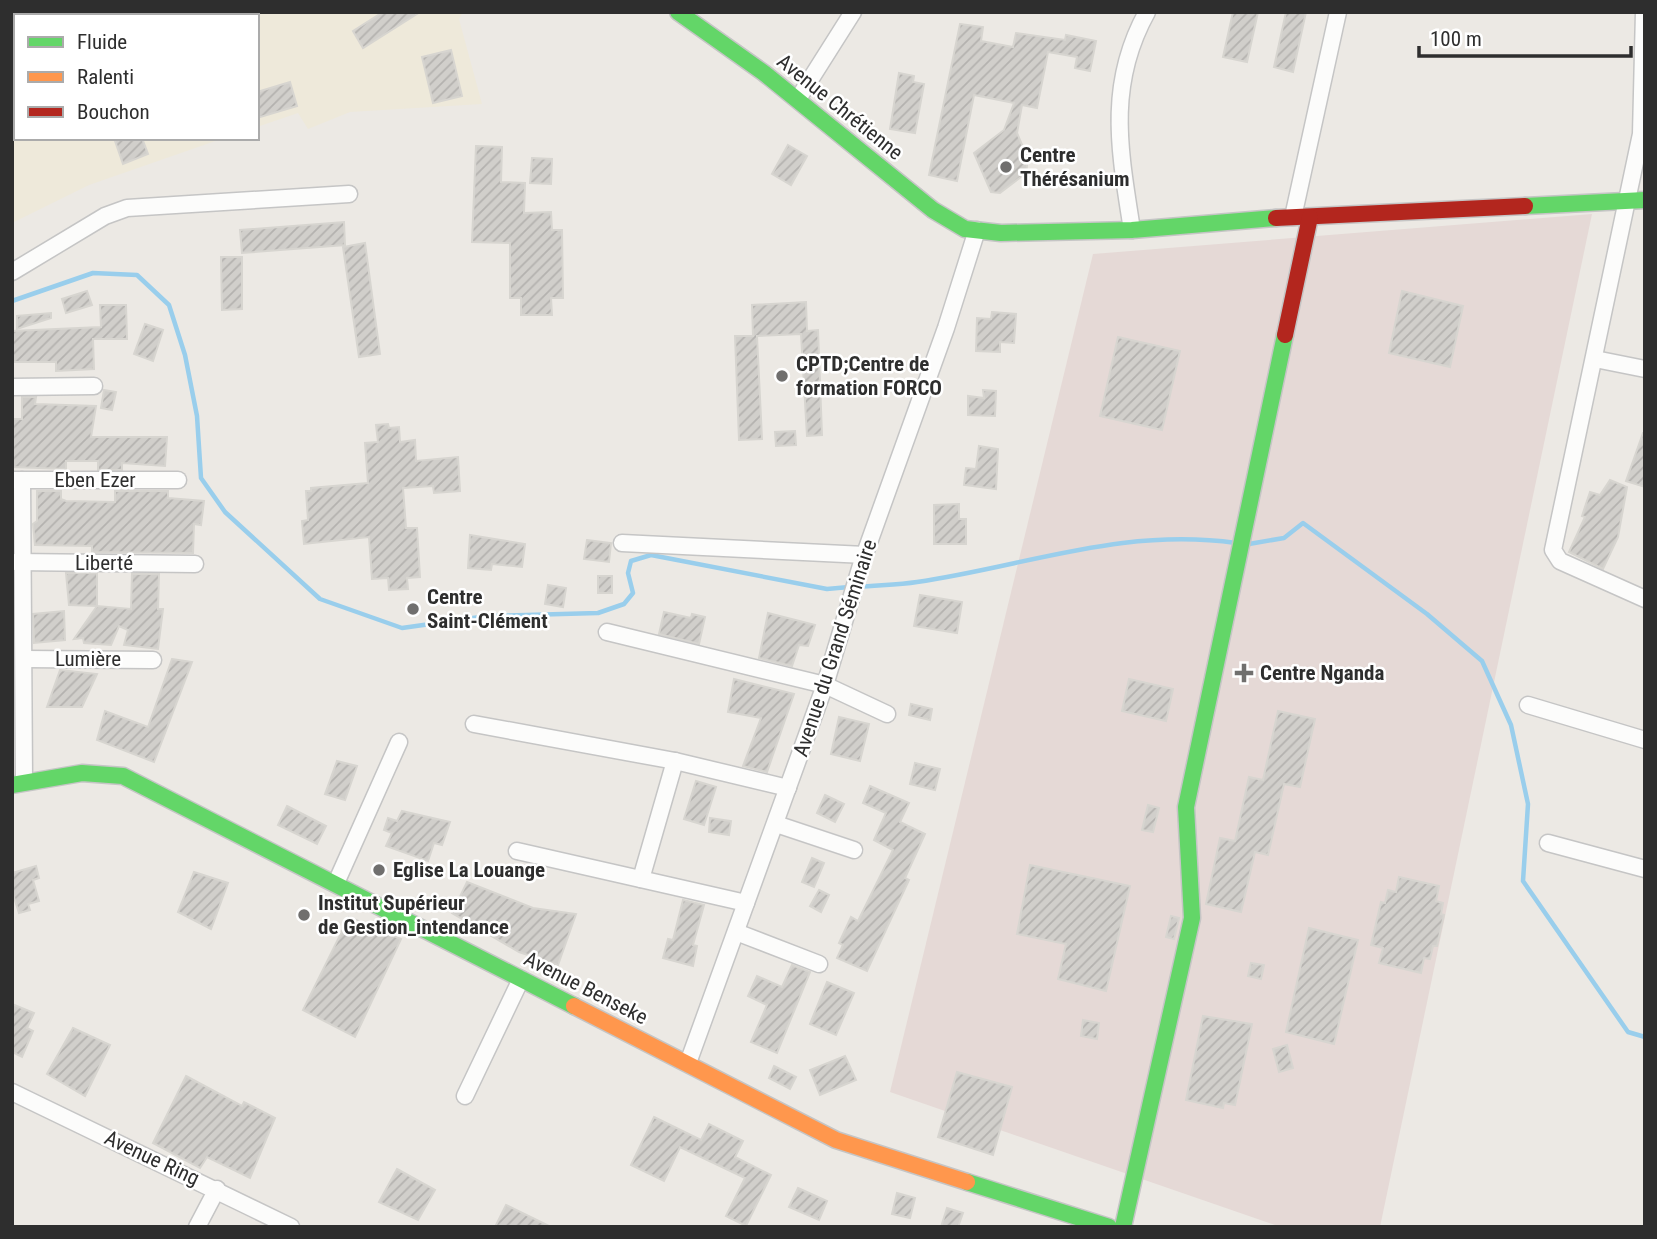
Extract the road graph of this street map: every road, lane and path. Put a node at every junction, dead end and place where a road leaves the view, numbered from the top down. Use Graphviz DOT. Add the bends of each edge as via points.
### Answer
graph roads {
  1 [pos="678,12"];
  2 [pos="853,12"];
  3 [pos="1147,12"];
  4 [pos="1338,12"];
  5 [pos="1644,12"];
  6 [pos="696,17"];
  7 [pos="798,99"];
  8 [pos="349,194"];
  9 [pos="1637,201"];
  10 [pos="1293,217"];
  11 [pos="1310,217"];
  12 [pos="977,230"];
  13 [pos="1132,230"];
  14 [pos="12,272"];
  15 [pos="1595,359"];
  16 [pos="1645,369"];
  17 [pos="12,387"];
  18 [pos="94,387"];
  19 [pos="17,480"];
  20 [pos="178,480"];
  21 [pos="622,542"];
  22 [pos="863,559"];
  23 [pos="18,563"];
  24 [pos="195,564"];
  25 [pos="1645,599"];
  26 [pos="607,632"];
  27 [pos="24,659"];
  28 [pos="153,660"];
  29 [pos="825,685"];
  30 [pos="1528,705"];
  31 [pos="887,714"];
  32 [pos="474,724"];
  33 [pos="1645,740"];
  34 [pos="399,741"];
  35 [pos="675,761"];
  36 [pos="18,783"];
  37 [pos="788,788"];
  38 [pos="776,824"];
  39 [pos="1548,843"];
  40 [pos="854,850"];
  41 [pos="517,851"];
  42 [pos="1645,869"];
  43 [pos="641,879"];
  44 [pos="336,883"];
  45 [pos="746,904"];
  46 [pos="736,932"];
  47 [pos="819,964"];
  48 [pos="521,979"];
  49 [pos="688,1063"];
  50 [pos="12,1092"];
  51 [pos="465,1096"];
  52 [pos="217,1189"];
  53 [pos="197,1227"];
  54 [pos="291,1227"];
  55 [pos="1110,1227"];
  56 [pos="1123,1227"];
  1 -- 6 [label="street, Avenue Chrétienne"];
  2 -- 7 [label="street"];
  3 -- 13 [label="street" via="1129,52 1117,120"];
  4 -- 10 [label="street"];
  5 -- 9 [label="street"];
  6 -- 7 [label="street, Avenue Chrétienne"];
  7 -- 12 [label="street, Avenue Chrétienne" via="933,210 965,229"];
  8 -- 14 [label="street" via="127,208 104,216"];
  9 -- 11 [label="street, Avenue Chrétienne"];
  9 -- 15 [label="street"];
  10 -- 11 [label="street, Avenue Chrétienne"];
  10 -- 13 [label="street, Avenue Chrétienne"];
  11 -- 56 [label="street" via="1186,807 1192,905 1189,937"];
  12 -- 13 [label="street, Avenue Chrétienne"];
  12 -- 22 [label="street, Avenue du Grand Séminaire"];
  15 -- 16 [label="street"];
  15 -- 25 [label="street" via="1554,555"];
  17 -- 18 [label="street"];
  19 -- 20 [label="street, Eben Ezer"];
  19 -- 23 [label="street, Lumière"];
  21 -- 22 [label="street"];
  22 -- 29 [label="street, Avenue du Grand Séminaire"];
  23 -- 24 [label="street, Liberté"];
  23 -- 27 [label="street, Lumière"];
  26 -- 29 [label="street"];
  27 -- 28 [label="street, Lumière"];
  27 -- 36 [label="street, Lumière"];
  29 -- 31 [label="street"];
  29 -- 37 [label="street, Avenue du Grand Séminaire"];
  30 -- 33 [label="street"];
  32 -- 35 [label="street"];
  34 -- 44 [label="street"];
  35 -- 37 [label="street"];
  35 -- 43 [label="street"];
  36 -- 44 [label="street, Avenue Benseke" via="82,773 124,776"];
  37 -- 38 [label="street, Avenue du Grand Séminaire"];
  38 -- 40 [label="street"];
  38 -- 45 [label="street, Avenue du Grand Séminaire"];
  39 -- 42 [label="street"];
  41 -- 43 [label="street"];
  43 -- 45 [label="street"];
  44 -- 48 [label="street, Avenue Benseke"];
  45 -- 46 [label="street, Avenue du Grand Séminaire"];
  46 -- 47 [label="street"];
  46 -- 49 [label="street, Avenue du Grand Séminaire"];
  48 -- 49 [label="street, Avenue Benseke"];
  48 -- 51 [label="street"];
  49 -- 55 [label="street, Avenue Benseke" via="851,1146"];
  50 -- 52 [label="street, Avenue Ring"];
  52 -- 53 [label="street"];
  52 -- 54 [label="street, Avenue Ring"];
}
